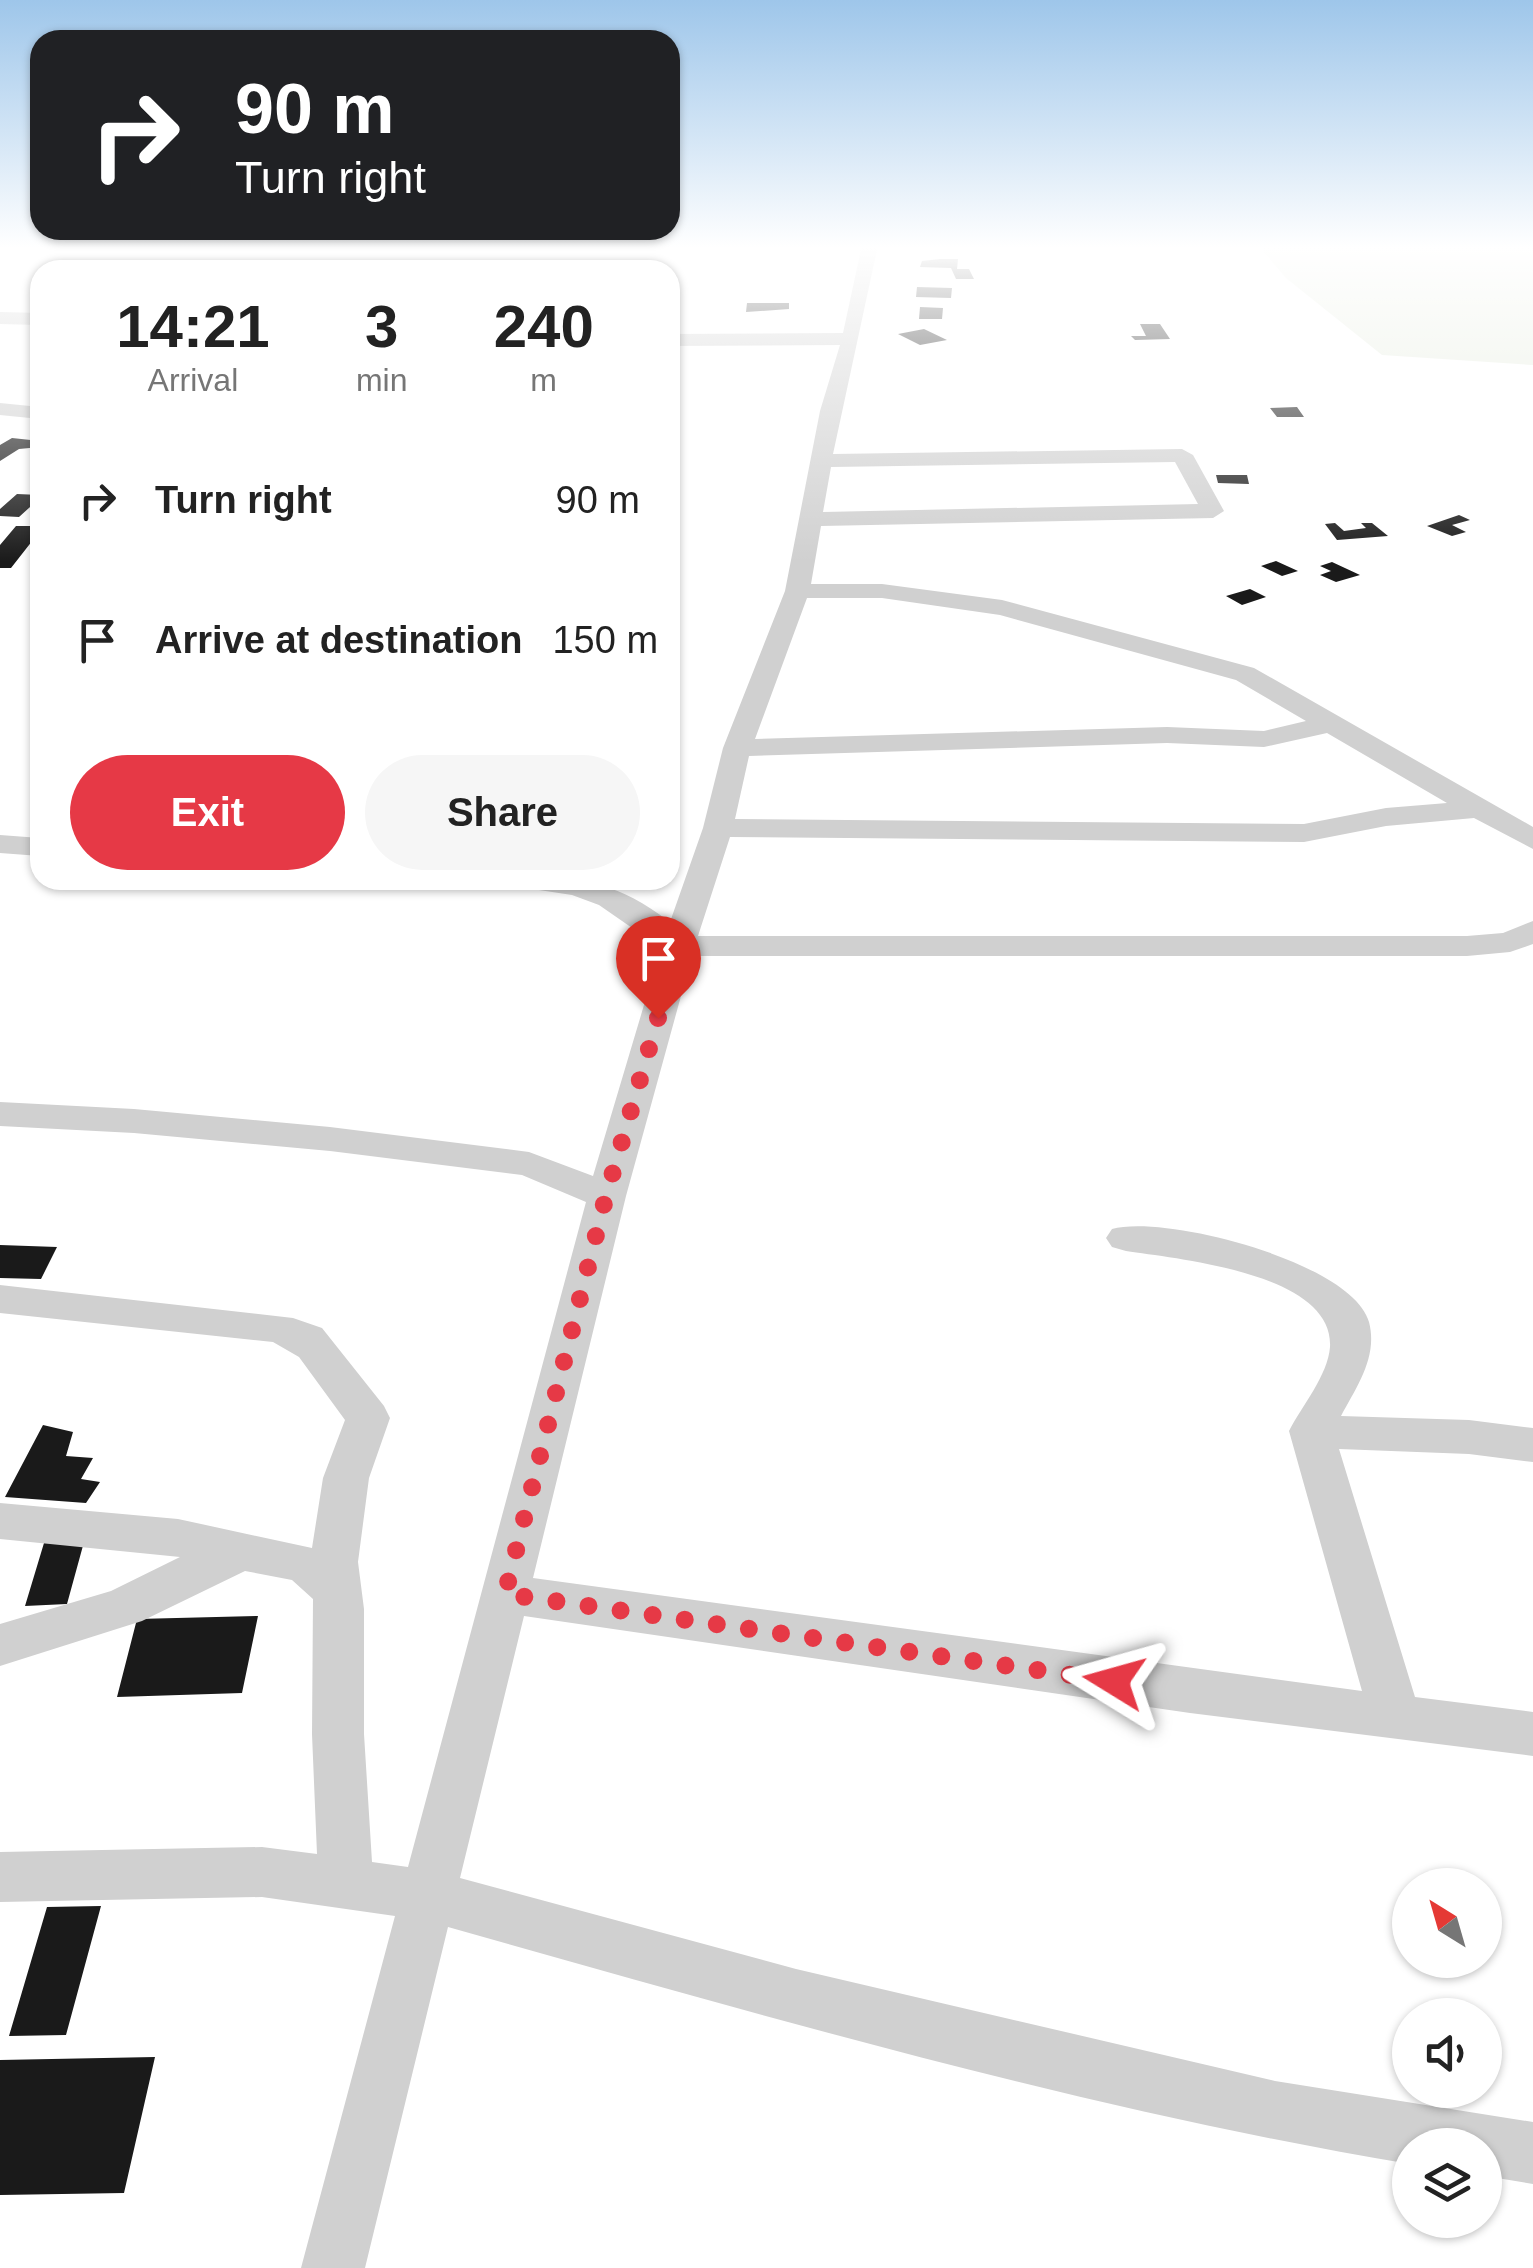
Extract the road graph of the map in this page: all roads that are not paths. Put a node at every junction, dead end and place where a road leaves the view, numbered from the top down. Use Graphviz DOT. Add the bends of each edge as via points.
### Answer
graph roads {
  1 [pos="847,351"];
  2 [pos="0,409"];
  3 [pos="30,412"];
  4 [pos="823,461"];
  5 [pos="809,519"];
  6 [pos="796,590"];
  7 [pos="1334,722"];
  8 [pos="737,748"];
  9 [pos="1478,809"];
  10 [pos="718,828"];
  11 [pos="1533,840"];
  12 [pos="0,844"];
  13 [pos="30,846"];
  14 [pos="595,890"];
  15 [pos="1533,931"];
  16 [pos="678,946"];
  17 [pos="0,1114"];
  18 [pos="606,1196"];
  19 [pos="1126,1238"];
  20 [pos="0,1299"];
  21 [pos="1311,1431"];
  22 [pos="1533,1445"];
  23 [pos="0,1521"];
  24 [pos="243,1551"];
  25 [pos="336,1592"];
  26 [pos="505,1594"];
  27 [pos="0,1645"];
  28 [pos="1395,1717"];
  29 [pos="1533,1734"];
  30 [pos="0,1877"];
  31 [pos="346,1884"];
  32 [pos="427,1895"];
  33 [pos="1392,2130"];
  34 [pos="1502,2148"];
  35 [pos="1533,2153"];
  36 [pos="333,2268"];
  1 -- 4 [label="street"];
  2 -- 3 [label="street"];
  4 -- 5 [label="street"];
  4 -- 5 [label="street" via="1182,454 1213,511"];
  5 -- 6 [label="street"];
  6 -- 7 [label="street" via="882,591 1002,608 1246,674"];
  6 -- 8 [label="street"];
  7 -- 8 [label="street" via="1264,739 1167,735"];
  7 -- 9 [label="street"];
  8 -- 10 [label="street"];
  9 -- 10 [label="street" via="1304,833"];
  9 -- 11 [label="street"];
  10 -- 16 [label="street"];
  12 -- 13 [label="street"];
  14 -- 16 [label="street" via="643,914"];
  15 -- 16 [label="street" via="1510,942 1467,946"];
  16 -- 18 [label="street"];
  17 -- 18 [label="street" via="330,1139 530,1164"];
  18 -- 26 [label="street"];
  19 -- 21 [label="street" via="1226,1254 1283,1272 1314,1285 1342,1308 1351,1349"];
  20 -- 25 [label="street" via="278,1328 306,1338 368,1418 346,1478"];
  21 -- 22 [label="street"];
  21 -- 28 [label="street"];
  23 -- 24 [label="street" via="164,1536"];
  24 -- 25 [label="street" via="304,1564"];
  24 -- 27 [label="street" via="124,1607"];
  25 -- 31 [label="street"];
  26 -- 28 [label="street"];
  26 -- 32 [label="street"];
  28 -- 29 [label="street"];
  30 -- 31 [label="street" via="262,1872"];
  31 -- 32 [label="street"];
  32 -- 33 [label="street" via="796,1997 1256,2107"];
  32 -- 36 [label="street"];
  34 -- 35 [label="street"];
}
